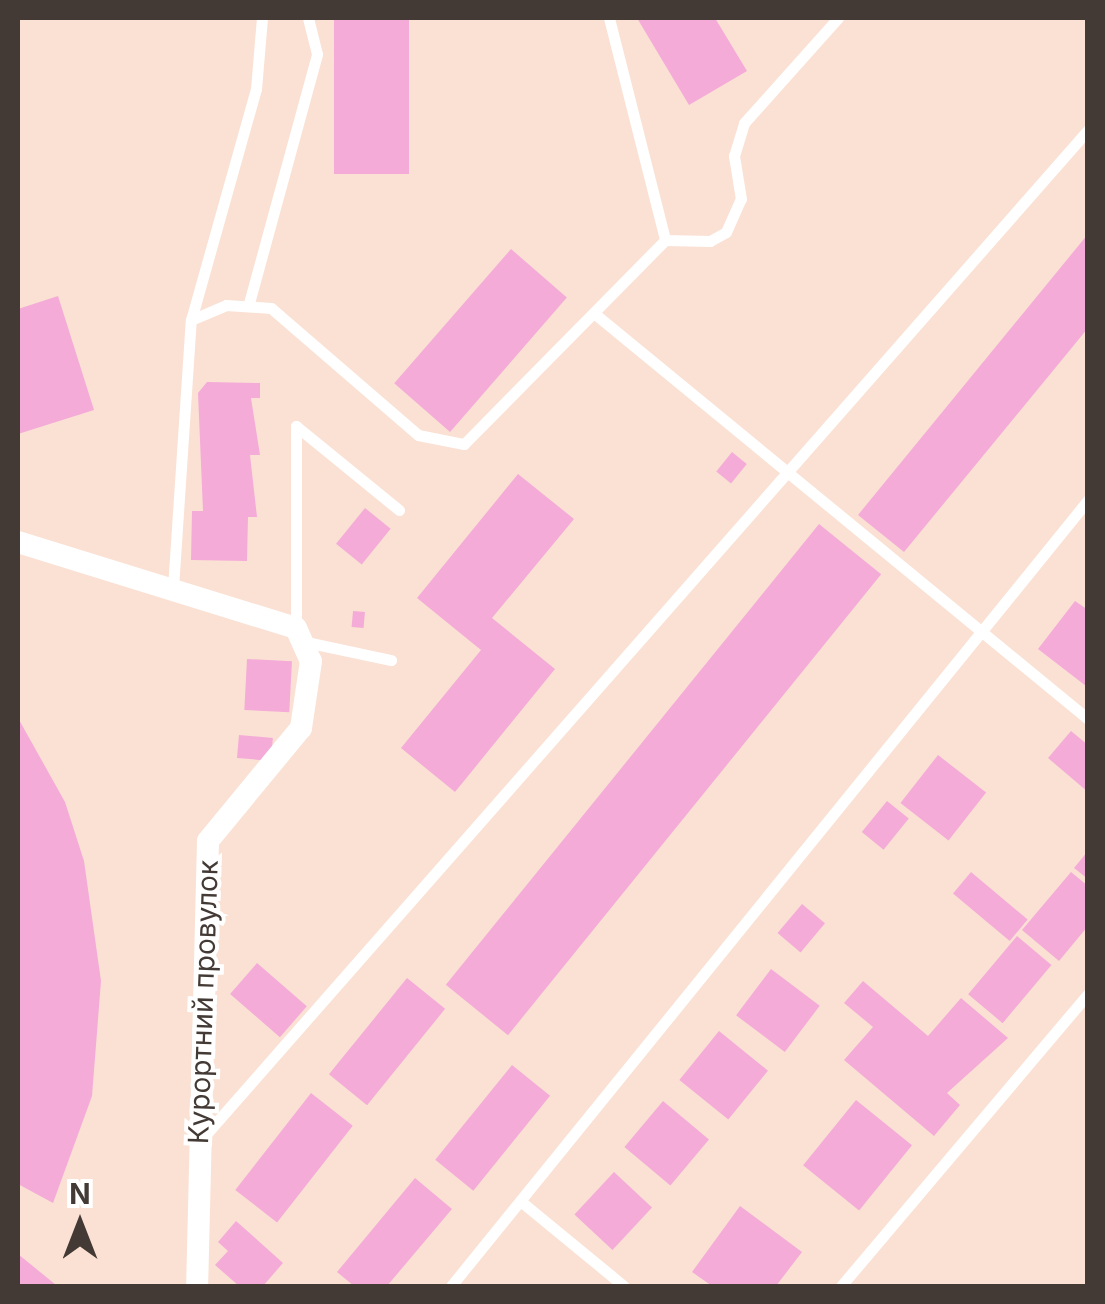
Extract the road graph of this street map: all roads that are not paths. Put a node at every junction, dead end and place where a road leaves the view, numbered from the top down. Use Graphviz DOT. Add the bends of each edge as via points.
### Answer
graph roads {
  1 [pos="262,18"];
  2 [pos="308,18"];
  3 [pos="609,18"];
  4 [pos="838,18"];
  5 [pos="1088,130"];
  6 [pos="665,240"];
  7 [pos="249,303"];
  8 [pos="595,314"];
  9 [pos="191,320"];
  10 [pos="793,477"];
  11 [pos="1088,500"];
  12 [pos="399,510"];
  13 [pos="18,542"];
  14 [pos="173,588"];
  15 [pos="979,630"];
  16 [pos="301,635"];
  17 [pos="391,660"];
  18 [pos="1088,719"];
  19 [pos="1088,994"];
  20 [pos="197,1143"];
  21 [pos="524,1204"];
  22 [pos="196,1286"];
  23 [pos="451,1286"];
  24 [pos="624,1286"];
  25 [pos="841,1286"];
  1 -- 9 [label="lane" via="256,89"];
  2 -- 7 [label="lane" via="317,54"];
  3 -- 6 [label="lane"];
  4 -- 6 [label="lane" via="744,122 734,156 741,200 726,232 710,241"];
  5 -- 10 [label="lane"];
  6 -- 8 [label="lane"];
  7 -- 8 [label="lane" via="271,308 418,435 448,446 478,436"];
  7 -- 9 [label="lane"];
  8 -- 10 [label="lane"];
  9 -- 14 [label="lane"];
  10 -- 15 [label="lane"];
  10 -- 20 [label="lane" via="217,1132"];
  11 -- 15 [label="lane"];
  12 -- 16 [label="lane" via="296,426"];
  13 -- 14 [label="street"];
  14 -- 16 [label="street"];
  15 -- 18 [label="lane"];
  15 -- 21 [label="lane"];
  16 -- 17 [label="lane"];
  16 -- 20 [label="street, Курортний провулок" via="312,682 302,728 208,841"];
  19 -- 25 [label="lane"];
  20 -- 22 [label="street, Курортний провулок"];
  21 -- 23 [label="lane"];
  21 -- 24 [label="lane"];
}
